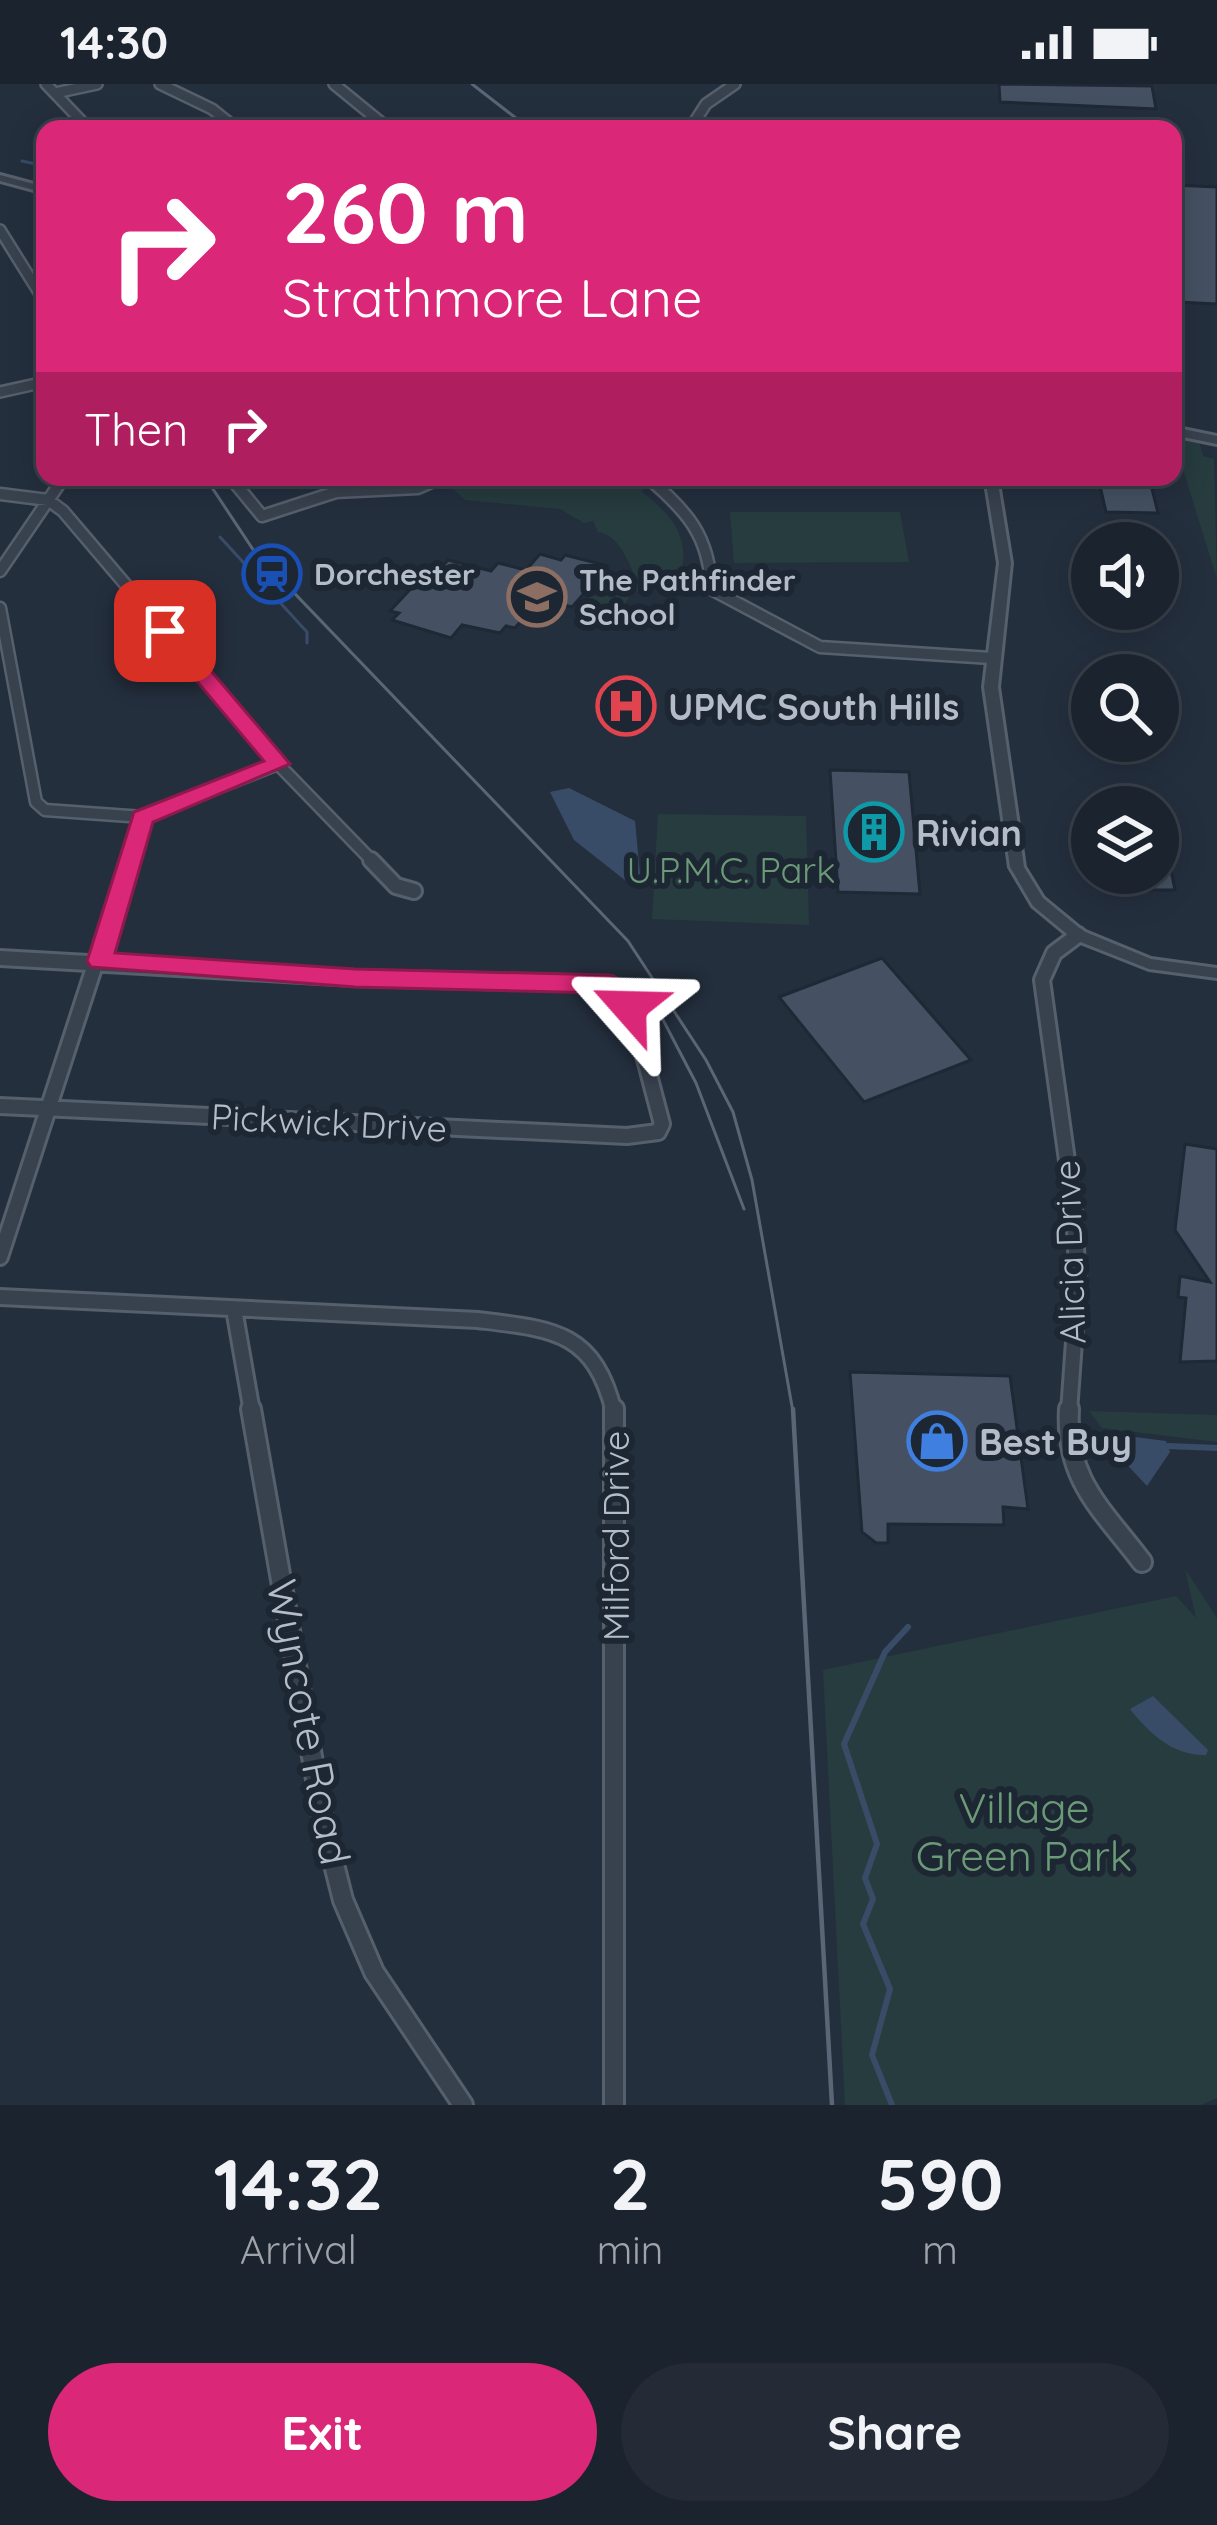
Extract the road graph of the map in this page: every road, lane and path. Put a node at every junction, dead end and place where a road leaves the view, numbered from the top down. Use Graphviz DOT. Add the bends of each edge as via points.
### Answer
graph roads {
  1 [pos="46,84"];
  2 [pos="98,84"];
  3 [pos="160,84"];
  4 [pos="334,84"];
  5 [pos="735,84"];
  6 [pos="55,93"];
  7 [pos="80,120"];
  8 [pos="226,120"];
  9 [pos="378,120"];
  10 [pos="696,120"];
  11 [pos="0,169"];
  12 [pos="0,178"];
  13 [pos="36,183"];
  14 [pos="36,188"];
  15 [pos="0,230"];
  16 [pos="36,288"];
  17 [pos="36,384"];
  18 [pos="0,392"];
  19 [pos="1182,423"];
  20 [pos="1217,430"];
  21 [pos="1182,432"];
  22 [pos="1217,440"];
  23 [pos="58,486"];
  24 [pos="237,486"];
  25 [pos="423,486"];
  26 [pos="658,486"];
  27 [pos="992,486"];
  28 [pos="0,494"];
  29 [pos="48,500"];
  30 [pos="0,571"];
  31 [pos="0,608"];
  32 [pos="991,658"];
  33 [pos="278,764"];
  34 [pos="143,817"];
  35 [pos="414,891"];
  36 [pos="1078,935"];
  37 [pos="0,958"];
  38 [pos="100,961"];
  39 [pos="1217,974"];
  40 [pos="0,1106"];
  41 [pos="51,1109"];
  42 [pos="0,1257"];
  43 [pos="0,1297"];
  44 [pos="234,1309"];
  45 [pos="1142,1562"];
  46 [pos="463,2105"];
  47 [pos="614,2105"];
  1 -- 6 [label="street"];
  2 -- 6 [label="street"];
  3 -- 8 [label="street"];
  4 -- 9 [label="street"];
  5 -- 10 [label="street"];
  6 -- 7 [label="street"];
  11 -- 13 [label="street"];
  12 -- 14 [label="street"];
  15 -- 16 [label="street"];
  17 -- 18 [label="street"];
  19 -- 20 [label="street"];
  21 -- 22 [label="street"];
  23 -- 29 [label="street"];
  24 -- 25 [label="street" via="262,516 336,492"];
  26 -- 32 [label="street" via="695,518 711,589 817,646"];
  27 -- 32 [label="street" via="1005,563"];
  28 -- 29 [label="street"];
  29 -- 30 [label="street"];
  29 -- 33 [label="street"];
  31 -- 34 [label="street" via="36,802 45,810"];
  32 -- 36 [label="street" via="1017,867 1038,902"];
  33 -- 34 [label="street"];
  33 -- 35 [label="street" via="396,886"];
  34 -- 38 [label="street"];
  36 -- 39 [label="street" via="1149,964"];
  36 -- 45 [label="street, Alicia Drive" via="1054,953 1042,980 1074,1211 1078,1286 1067,1445 1081,1482"];
  37 -- 38 [label="street"];
  38 -- 41 [label="street"];
  38 -- 41 [label="street, Pickwick Drive" via="610,984 629,1007 662,1124 658,1132 627,1136"];
  40 -- 41 [label="street, Pickwick Drive"];
  41 -- 42 [label="street"];
  43 -- 44 [label="street, Milford Drive"];
  44 -- 46 [label="street, Wyncote Road" via="341,1894 388,1993"];
  44 -- 47 [label="street, Milford Drive" via="541,1329 600,1364 615,1415"];
}
